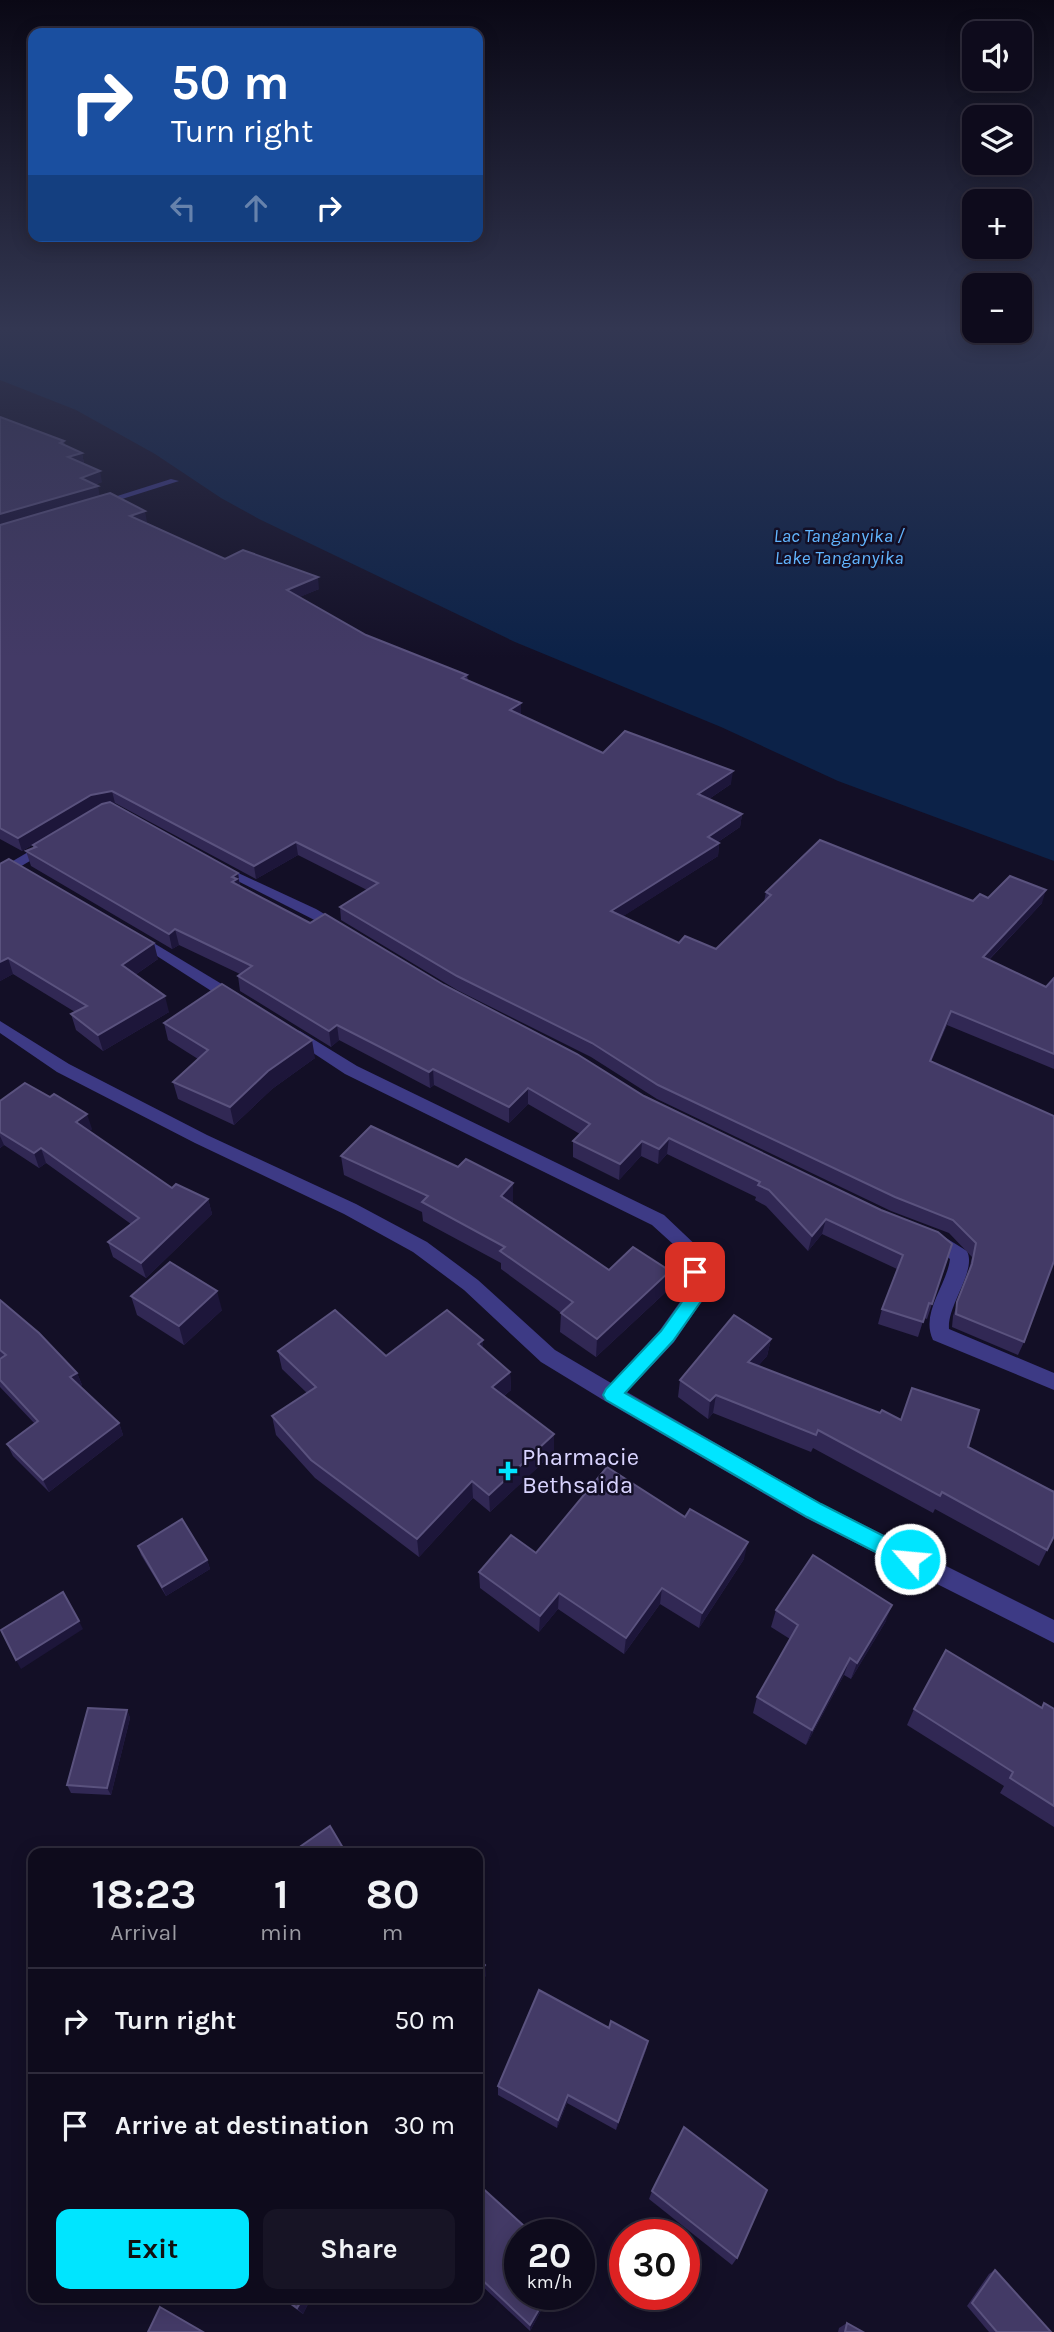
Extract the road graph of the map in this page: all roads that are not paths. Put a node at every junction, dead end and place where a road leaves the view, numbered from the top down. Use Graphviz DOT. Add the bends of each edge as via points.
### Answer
graph roads {
  1 [pos="174,481"];
  2 [pos="87,507"];
  3 [pos="57,839"];
  4 [pos="210,863"];
  5 [pos="6,864"];
  6 [pos="35,878"];
  7 [pos="123,929"];
  8 [pos="351,934"];
  9 [pos="248,1007"];
  10 [pos="0,1026"];
  11 [pos="282,1028"];
  12 [pos="918,1232"];
  13 [pos="1054,1382"];
  14 [pos="612,1395"];
  15 [pos="1054,1632"];
  1 -- 2 [label="street"];
  3 -- 5 [label="street"];
  4 -- 8 [label="street"];
  5 -- 6 [label="street"];
  7 -- 9 [label="street"];
  10 -- 14 [label="street" via="64,1068 421,1247 471,1285 548,1356"];
  11 -- 14 [label="street" via="351,1070 658,1220 693,1251 698,1293 667,1336"];
  12 -- 13 [label="street" via="941,1240 960,1256 960,1271 936,1322 940,1334"];
  14 -- 15 [label="street" via="814,1510"];
}
